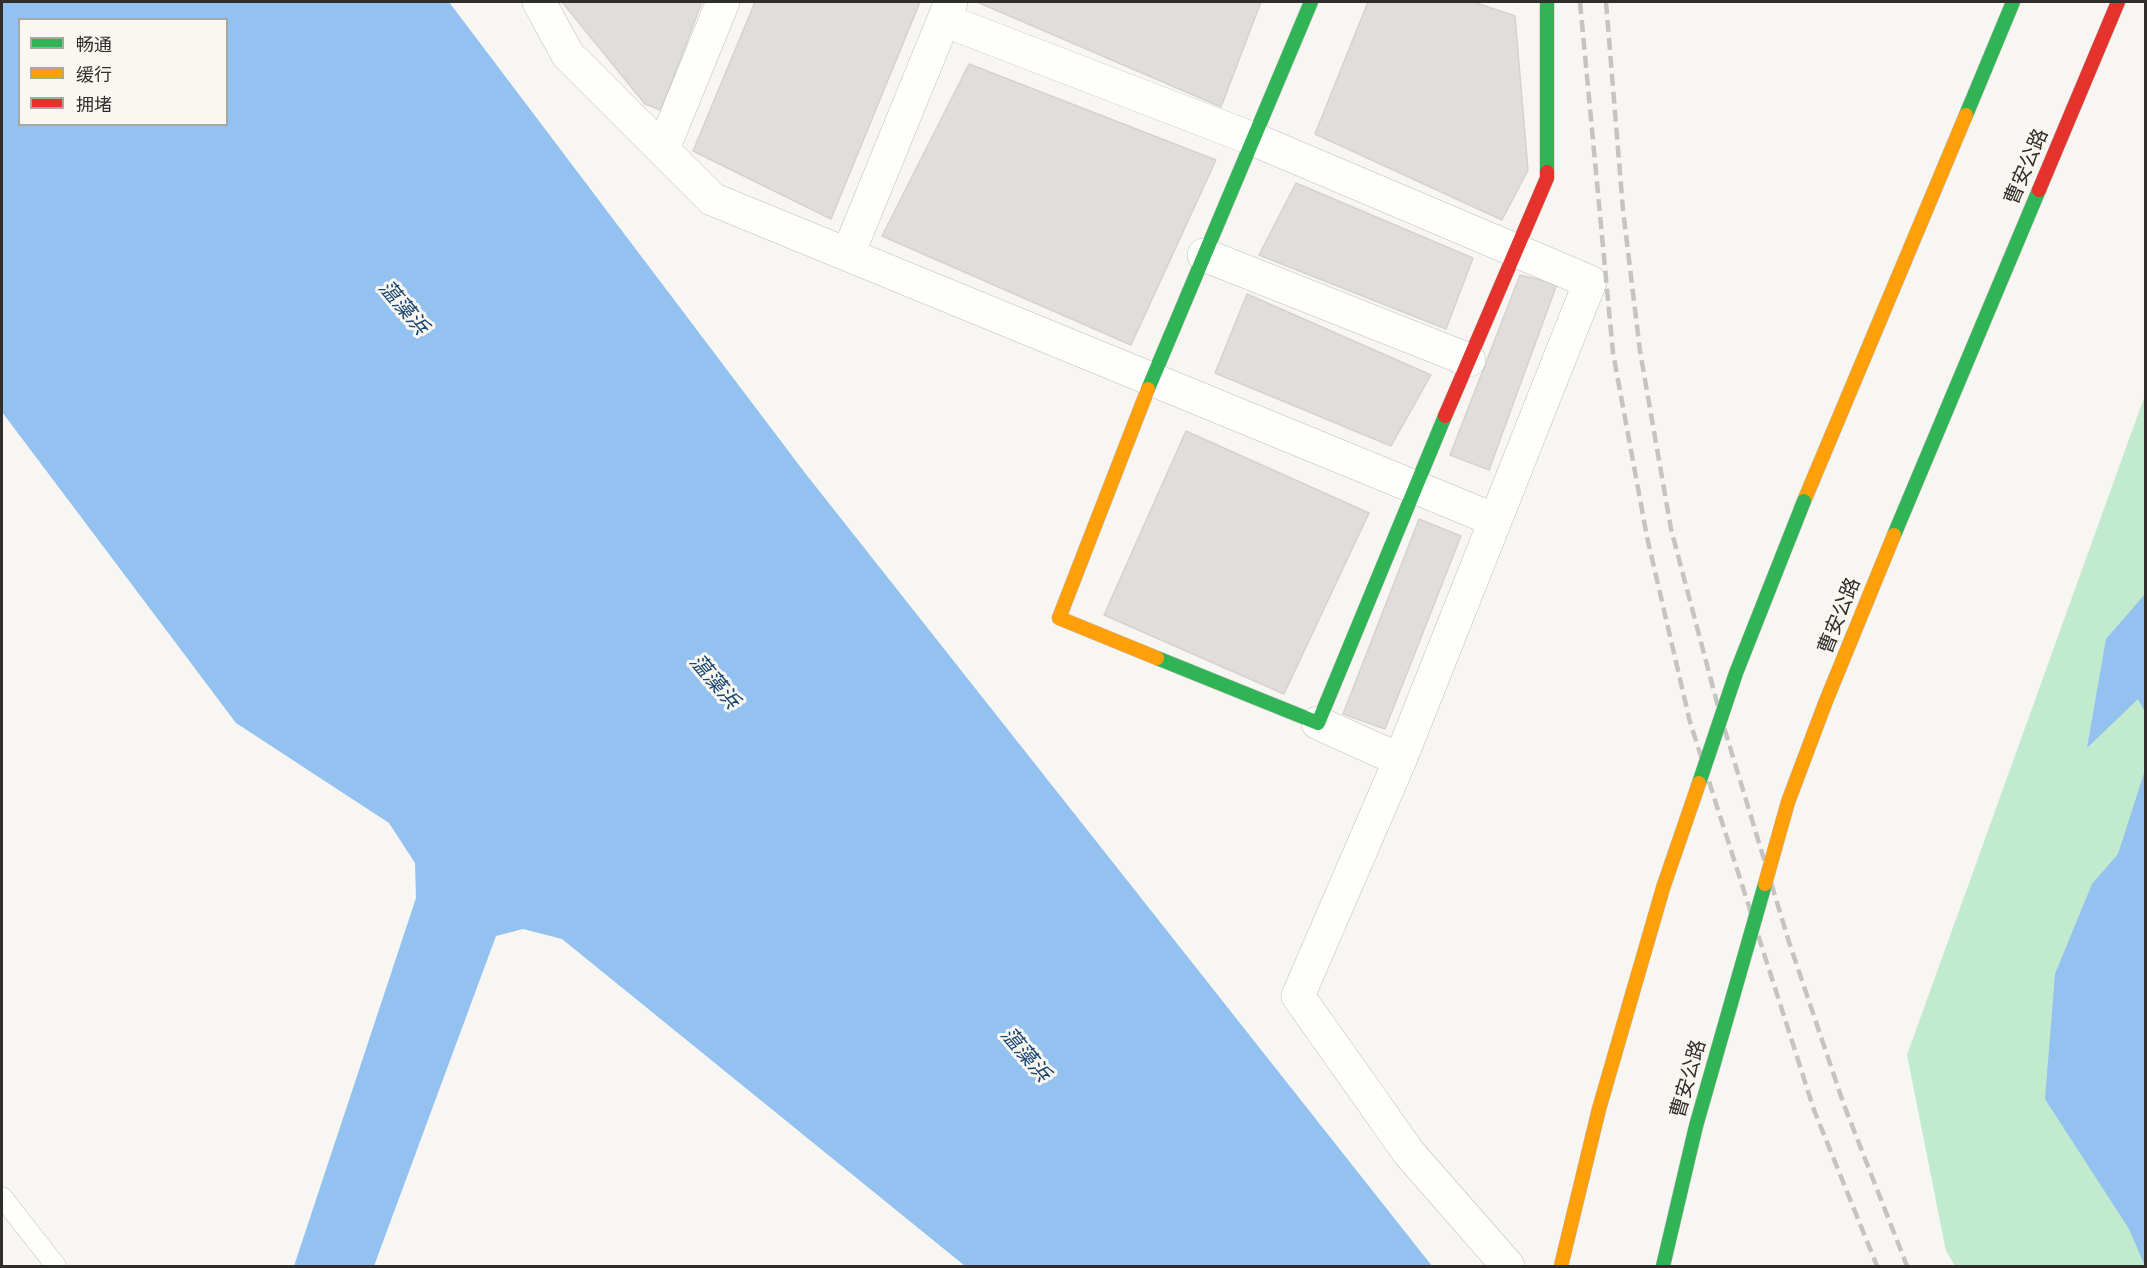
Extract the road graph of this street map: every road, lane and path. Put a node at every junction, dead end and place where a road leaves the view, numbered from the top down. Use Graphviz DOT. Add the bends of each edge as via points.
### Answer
graph roads {
  1 [pos="539,2"];
  2 [pos="723,2"];
  3 [pos="1311,2"];
  4 [pos="1547,2"];
  5 [pos="2013,2"];
  6 [pos="2118,2"];
  7 [pos="947,11"];
  8 [pos="1253,139"];
  9 [pos="663,149"];
  10 [pos="1515,251"];
  11 [pos="848,254"];
  12 [pos="1204,255"];
  13 [pos="1469,360"];
  14 [pos="1152,378"];
  15 [pos="1415,486"];
  16 [pos="1495,520"];
  17 [pos="1318,723"];
  18 [pos="1400,760"];
  19 [pos="2,1197"];
  20 [pos="56,1266"];
  21 [pos="1508,1266"];
  22 [pos="1561,1266"];
  23 [pos="1662,1266"];
  1 -- 9 [label="street" via="568,55"];
  2 -- 9 [label="street"];
  3 -- 8 [label="main road"];
  4 -- 10 [label="main road" via="1547,178"];
  5 -- 22 [label="main road, bridge" via="1736,673 1663,888 1599,1109"];
  6 -- 23 [label="main road, 曹安公路, bridge" via="1894,535 1788,802 1696,1126"];
  7 -- 8 [label="street"];
  7 -- 11 [label="street"];
  8 -- 10 [label="street"];
  8 -- 12 [label="main road"];
  9 -- 11 [label="street" via="712,199"];
  10 -- 13 [label="main road"];
  10 -- 16 [label="street" via="1590,282"];
  11 -- 14 [label="street"];
  12 -- 13 [label="street"];
  12 -- 14 [label="main road"];
  13 -- 15 [label="main road"];
  14 -- 15 [label="street"];
  14 -- 17 [label="main road" via="1059,618"];
  15 -- 16 [label="street"];
  15 -- 17 [label="main road"];
  16 -- 18 [label="street"];
  17 -- 18 [label="street"];
  18 -- 21 [label="street" via="1298,996 1409,1153"];
  19 -- 20 [label="lane"];
}
